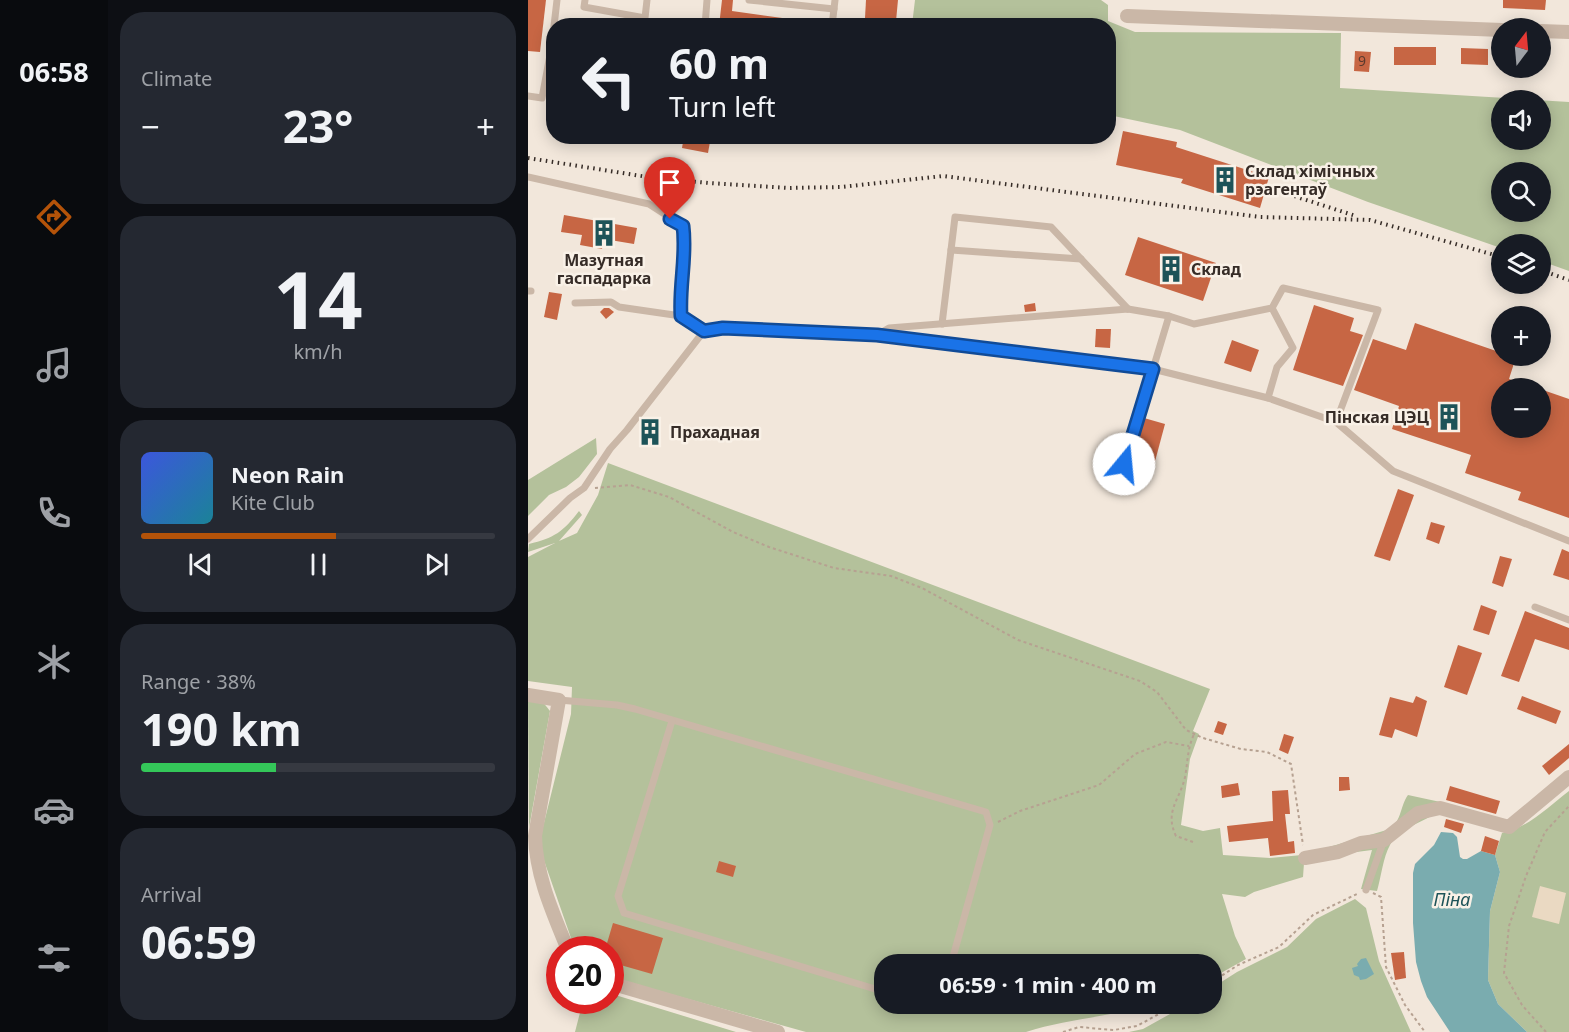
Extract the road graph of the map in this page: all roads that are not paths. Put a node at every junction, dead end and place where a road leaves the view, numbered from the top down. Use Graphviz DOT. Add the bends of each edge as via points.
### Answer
graph roads {
  1 [pos="557,0"];
  2 [pos="585,0"];
  3 [pos="647,0"];
  4 [pos="707,0"];
  5 [pos="749,0"];
  6 [pos="835,0"];
  7 [pos="834,9"];
  8 [pos="1127,16"];
  9 [pos="555,18"];
  10 [pos="706,18"];
  11 [pos="833,18"];
  12 [pos="1491,30"];
  13 [pos="1551,31"];
  14 [pos="1569,32"];
  15 [pos="546,79"];
  16 [pos="528,96"];
  17 [pos="528,177"];
  18 [pos="951,250"];
  19 [pos="1081,259"];
  20 [pos="575,303"];
  21 [pos="1272,308"];
  22 [pos="1128,309"];
  23 [pos="681,316"];
  24 [pos="1169,316"];
  25 [pos="942,324"];
  26 [pos="704,331"];
  27 [pos="877,335"];
  28 [pos="1153,369"];
  29 [pos="1268,398"];
  30 [pos="1336,422"];
  31 [pos="1124,464"];
  32 [pos="528,539"];
  33 [pos="1569,541"];
  34 [pos="1535,607"];
  35 [pos="1569,620"];
  36 [pos="528,695"];
  37 [pos="558,700"];
  38 [pos="672,721"];
  39 [pos="1569,777"];
  40 [pos="1384,840"];
  41 [pos="1305,858"];
  42 [pos="1366,890"];
  43 [pos="563,936"];
  44 [pos="954,954"];
  45 [pos="624,987"];
  46 [pos="874,990"];
  47 [pos="778,1032"];
  1 -- 9 [label="lane"];
  2 -- 3 [label="lane" via="584,7 645,18"];
  4 -- 10 [label="lane"];
  5 -- 7 [label="lane"];
  6 -- 7 [label="lane"];
  7 -- 11 [label="lane"];
  8 -- 12 [label="street"];
  13 -- 14 [label="street"];
  15 -- 16 [label="lane" via="542,98"];
  17 -- 23 [label="lane" via="649,204 683,226 686,247"];
  18 -- 19 [label="lane"];
  18 -- 19 [label="lane" via="955,217 1051,226"];
  18 -- 25 [label="lane"];
  19 -- 22 [label="lane"];
  20 -- 23 [label="lane" via="611,302 619,307"];
  21 -- 24 [label="lane" via="1194,324"];
  21 -- 29 [label="lane" via="1293,348 1277,367"];
  21 -- 30 [label="lane" via="1284,288 1378,310"];
  22 -- 24 [label="lane"];
  22 -- 25 [label="lane"];
  23 -- 26 [label="lane"];
  24 -- 28 [label="lane"];
  25 -- 27 [label="lane" via="889,327"];
  26 -- 27 [label="lane" via="723,328"];
  26 -- 32 [label="lane" via="609,449 584,488"];
  27 -- 28 [label="lane"];
  28 -- 29 [label="lane"];
  28 -- 31 [label="lane"];
  29 -- 30 [label="lane"];
  30 -- 33 [label="lane" via="1393,471"];
  34 -- 35 [label="lane"];
  36 -- 37 [label="street"];
  37 -- 38 [label="lane" via="617,705"];
  37 -- 43 [label="street" via="535,855"];
  38 -- 44 [label="lane" via="986,812 990,825"];
  38 -- 46 [label="lane" via="618,896 624,913"];
  39 -- 40 [label="street" via="1509,827 1440,808 1418,813"];
  40 -- 41 [label="street"];
  40 -- 42 [label="lane"];
  45 -- 47 [label="street"];
}
